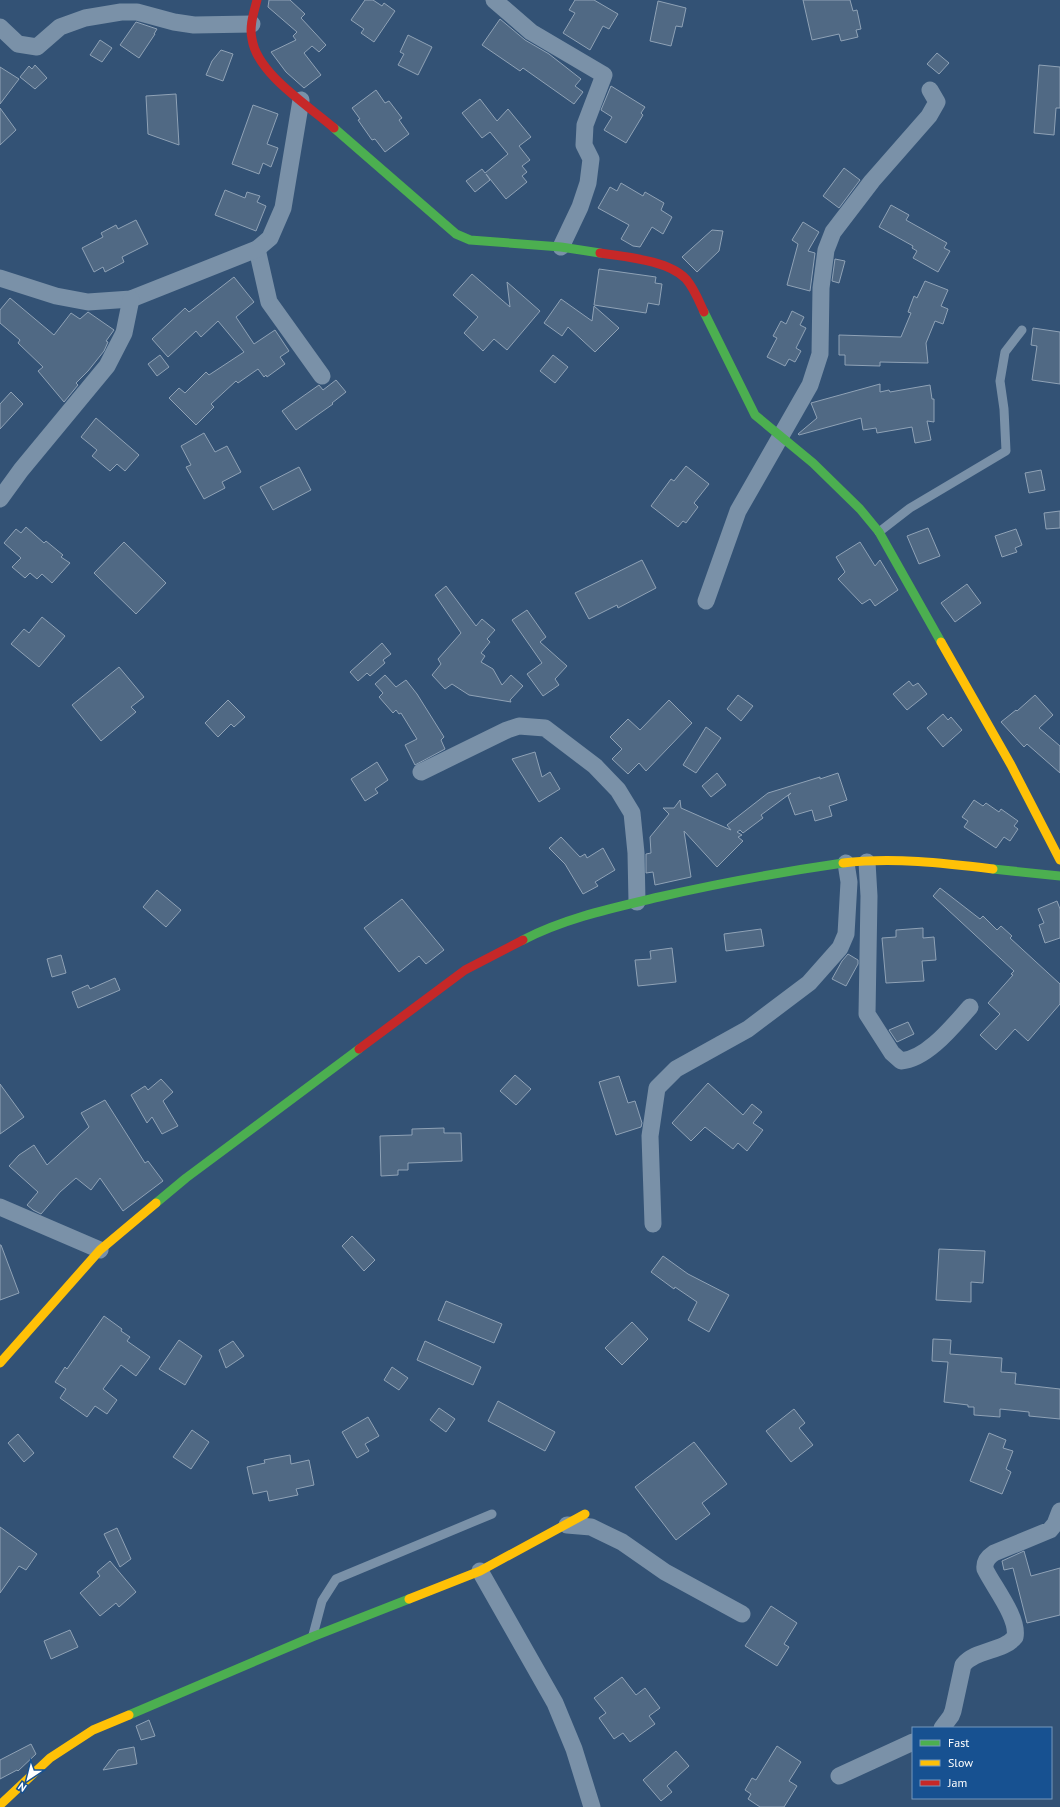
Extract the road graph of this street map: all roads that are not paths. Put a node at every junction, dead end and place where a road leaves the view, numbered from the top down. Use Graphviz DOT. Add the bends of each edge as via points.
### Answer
graph roads {
  1 [pos="257,0"];
  2 [pos="494,0"];
  3 [pos="252,24"];
  4 [pos="0,27"];
  5 [pos="930,90"];
  6 [pos="301,100"];
  7 [pos="561,248"];
  8 [pos="257,249"];
  9 [pos="0,278"];
  10 [pos="131,299"];
  11 [pos="1022,330"];
  12 [pos="322,376"];
  13 [pos="781,436"];
  14 [pos="0,499"];
  15 [pos="879,532"];
  16 [pos="706,601"];
  17 [pos="421,772"];
  18 [pos="1060,860"];
  19 [pos="867,862"];
  20 [pos="846,863"];
  21 [pos="1060,876"];
  22 [pos="637,902"];
  23 [pos="970,1007"];
  24 [pos="0,1206"];
  25 [pos="653,1224"];
  26 [pos="100,1250"];
  27 [pos="0,1363"];
  28 [pos="1060,1511"];
  29 [pos="492,1514"];
  30 [pos="585,1514"];
  31 [pos="567,1525"];
  32 [pos="480,1571"];
  33 [pos="742,1614"];
  34 [pos="312,1637"];
  35 [pos="943,1727"];
  36 [pos="912,1742"];
  37 [pos="839,1776"];
  38 [pos="0,1805"];
  39 [pos="592,1807"];
  1 -- 3 [label="street"];
  2 -- 7 [label="street" via="531,32 604,75 585,125 584,145 591,159 588,183"];
  3 -- 4 [label="street" via="194,25 137,12 121,12 85,18 60,27 38,48 18,44"];
  3 -- 6 [label="street" via="252,43 263,64 280,85"];
  5 -- 13 [label="street" via="937,102 930,116 867,186 841,219 829,240 821,288 820,354 810,385"];
  6 -- 7 [label="street" via="463,238 482,242"];
  6 -- 8 [label="street" via="284,208 270,238"];
  7 -- 13 [label="street" via="653,262 670,267 685,278 755,415"];
  8 -- 10 [label="street"];
  8 -- 12 [label="street" via="269,302"];
  9 -- 10 [label="street" via="56,296 88,302"];
  10 -- 14 [label="street" via="124,333 107,366"];
  11 -- 15 [label="lane" via="1005,352 1000,382 1006,451 910,508"];
  13 -- 15 [label="street" via="860,509"];
  13 -- 16 [label="street" via="738,511"];
  15 -- 18 [label="street" via="1011,765"];
  17 -- 22 [label="street" via="507,730 519,726 544,728 595,766 618,790 632,813"];
  19 -- 20 [label="street"];
  19 -- 21 [label="street" via="952,864"];
  19 -- 23 [label="street" via="867,1014 892,1053 901,1060 912,1060 943,1037"];
  20 -- 22 [label="street" via="721,884"];
  20 -- 25 [label="street" via="849,882 846,934 840,948 809,983 748,1029 676,1068 657,1088 650,1136"];
  22 -- 26 [label="street" via="542,930 465,970 186,1178"];
  24 -- 26 [label="street"];
  26 -- 27 [label="street"];
  28 -- 35 [label="street" via="1050,1530 987,1558 985,1569 1012,1617 1016,1627 1015,1637 965,1662 961,1668 951,1716"];
  29 -- 34 [label="lane" via="336,1579 322,1601"];
  30 -- 31 [label="street"];
  31 -- 32 [label="street"];
  31 -- 33 [label="street" via="590,1527 622,1542 665,1572"];
  32 -- 34 [label="street"];
  32 -- 39 [label="street" via="555,1703 574,1749"];
  34 -- 38 [label="street" via="93,1730 50,1758"];
  36 -- 37 [label="street"];
}
